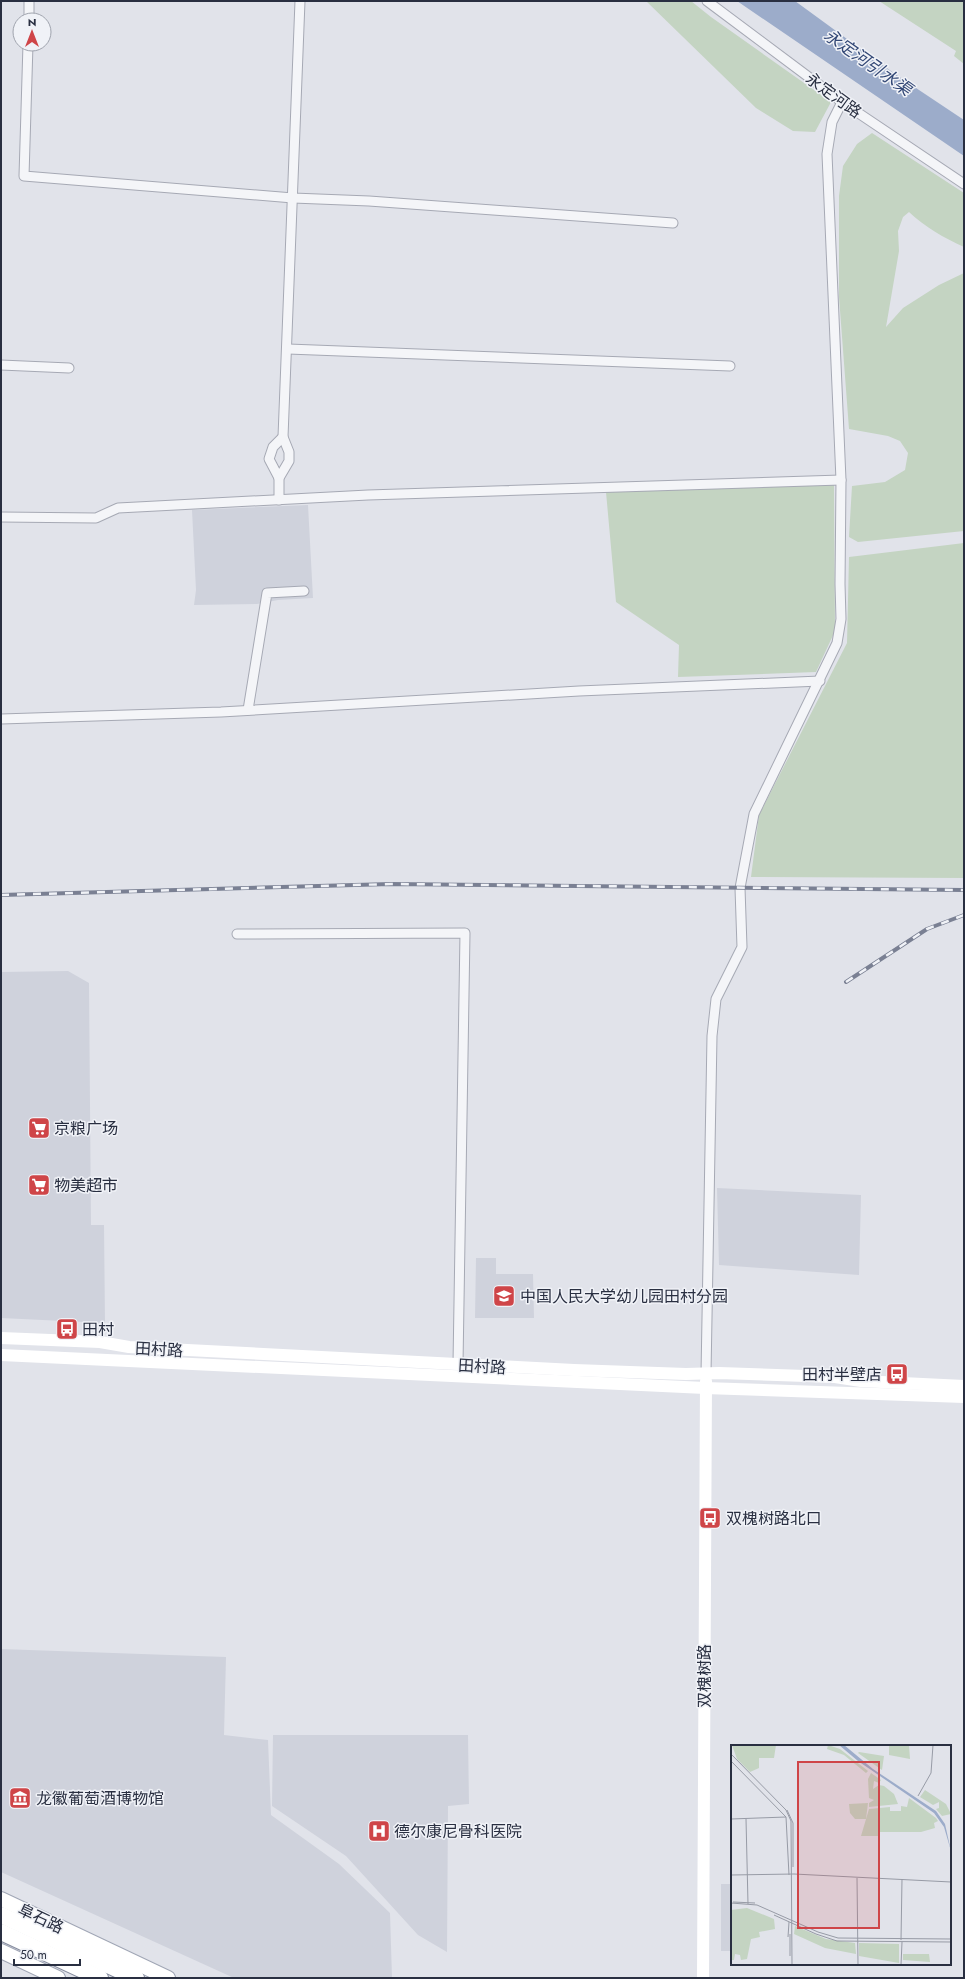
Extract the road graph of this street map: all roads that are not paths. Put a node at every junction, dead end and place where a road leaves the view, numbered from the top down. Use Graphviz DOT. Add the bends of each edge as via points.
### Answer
graph roads {
  1 [pos="29,1"];
  2 [pos="300,1"];
  3 [pos="707,1"];
  4 [pos="29,12"];
  5 [pos="28,52"];
  6 [pos="842,102"];
  7 [pos="964,184"];
  8 [pos="293,198"];
  9 [pos="673,223"];
  10 [pos="288,349"];
  11 [pos="1,365"];
  12 [pos="730,366"];
  13 [pos="69,368"];
  14 [pos="283,437"];
  15 [pos="278,478"];
  16 [pos="841,480"];
  17 [pos="279,500"];
  18 [pos="1,517"];
  19 [pos="304,591"];
  20 [pos="820,681"];
  21 [pos="248,710"];
  22 [pos="1,719"];
  23 [pos="237,934"];
  24 [pos="1,1338"];
  25 [pos="1,1355"];
  26 [pos="458,1364"];
  27 [pos="706,1374"];
  28 [pos="964,1386"];
  29 [pos="705,1388"];
  30 [pos="964,1397"];
  31 [pos="1,1899"];
  32 [pos="1,1915"];
  33 [pos="1,1932"];
  34 [pos="1,1951"];
  35 [pos="58,1978"];
  36 [pos="100,1978"];
  37 [pos="136,1978"];
  38 [pos="168,1978"];
  39 [pos="703,1978"];
  1 -- 4 [label="street"];
  2 -- 8 [label="street"];
  3 -- 6 [label="street, 永定河路"];
  5 -- 8 [label="street" via="24,176"];
  6 -- 7 [label="street, 永定河路"];
  6 -- 16 [label="street" via="832,122 827,154"];
  8 -- 9 [label="street"];
  8 -- 10 [label="street"];
  10 -- 12 [label="street"];
  10 -- 14 [label="street"];
  11 -- 13 [label="street"];
  14 -- 15 [label="street" via="289,452 289,461"];
  14 -- 15 [label="street" via="273,447 269,459"];
  15 -- 17 [label="street"];
  16 -- 17 [label="street"];
  16 -- 20 [label="street" via="841,619 837,643"];
  17 -- 18 [label="street" via="118,508 96,518"];
  19 -- 21 [label="street" via="267,593"];
  20 -- 21 [label="street" via="579,691"];
  20 -- 27 [label="street" via="754,814 740,888 742,947 716,999 712,1036"];
  21 -- 22 [label="street"];
  23 -- 26 [label="street" via="465,933"];
  24 -- 26 [label="main road, 田村路"];
  25 -- 29 [label="main road, 田村路"];
  26 -- 27 [label="main road, 田村路"];
  27 -- 28 [label="main road, 田村路" via="835,1377"];
  27 -- 29 [label="main road, 双槐树路"];
  29 -- 30 [label="main road, 田村路"];
  29 -- 39 [label="main road, 双槐树路"];
  31 -- 38 [label="main road, 阜石路"];
  32 -- 37 [label="highway, 阜石路"];
  33 -- 36 [label="highway, 阜石路"];
  34 -- 35 [label="main road"];
}
